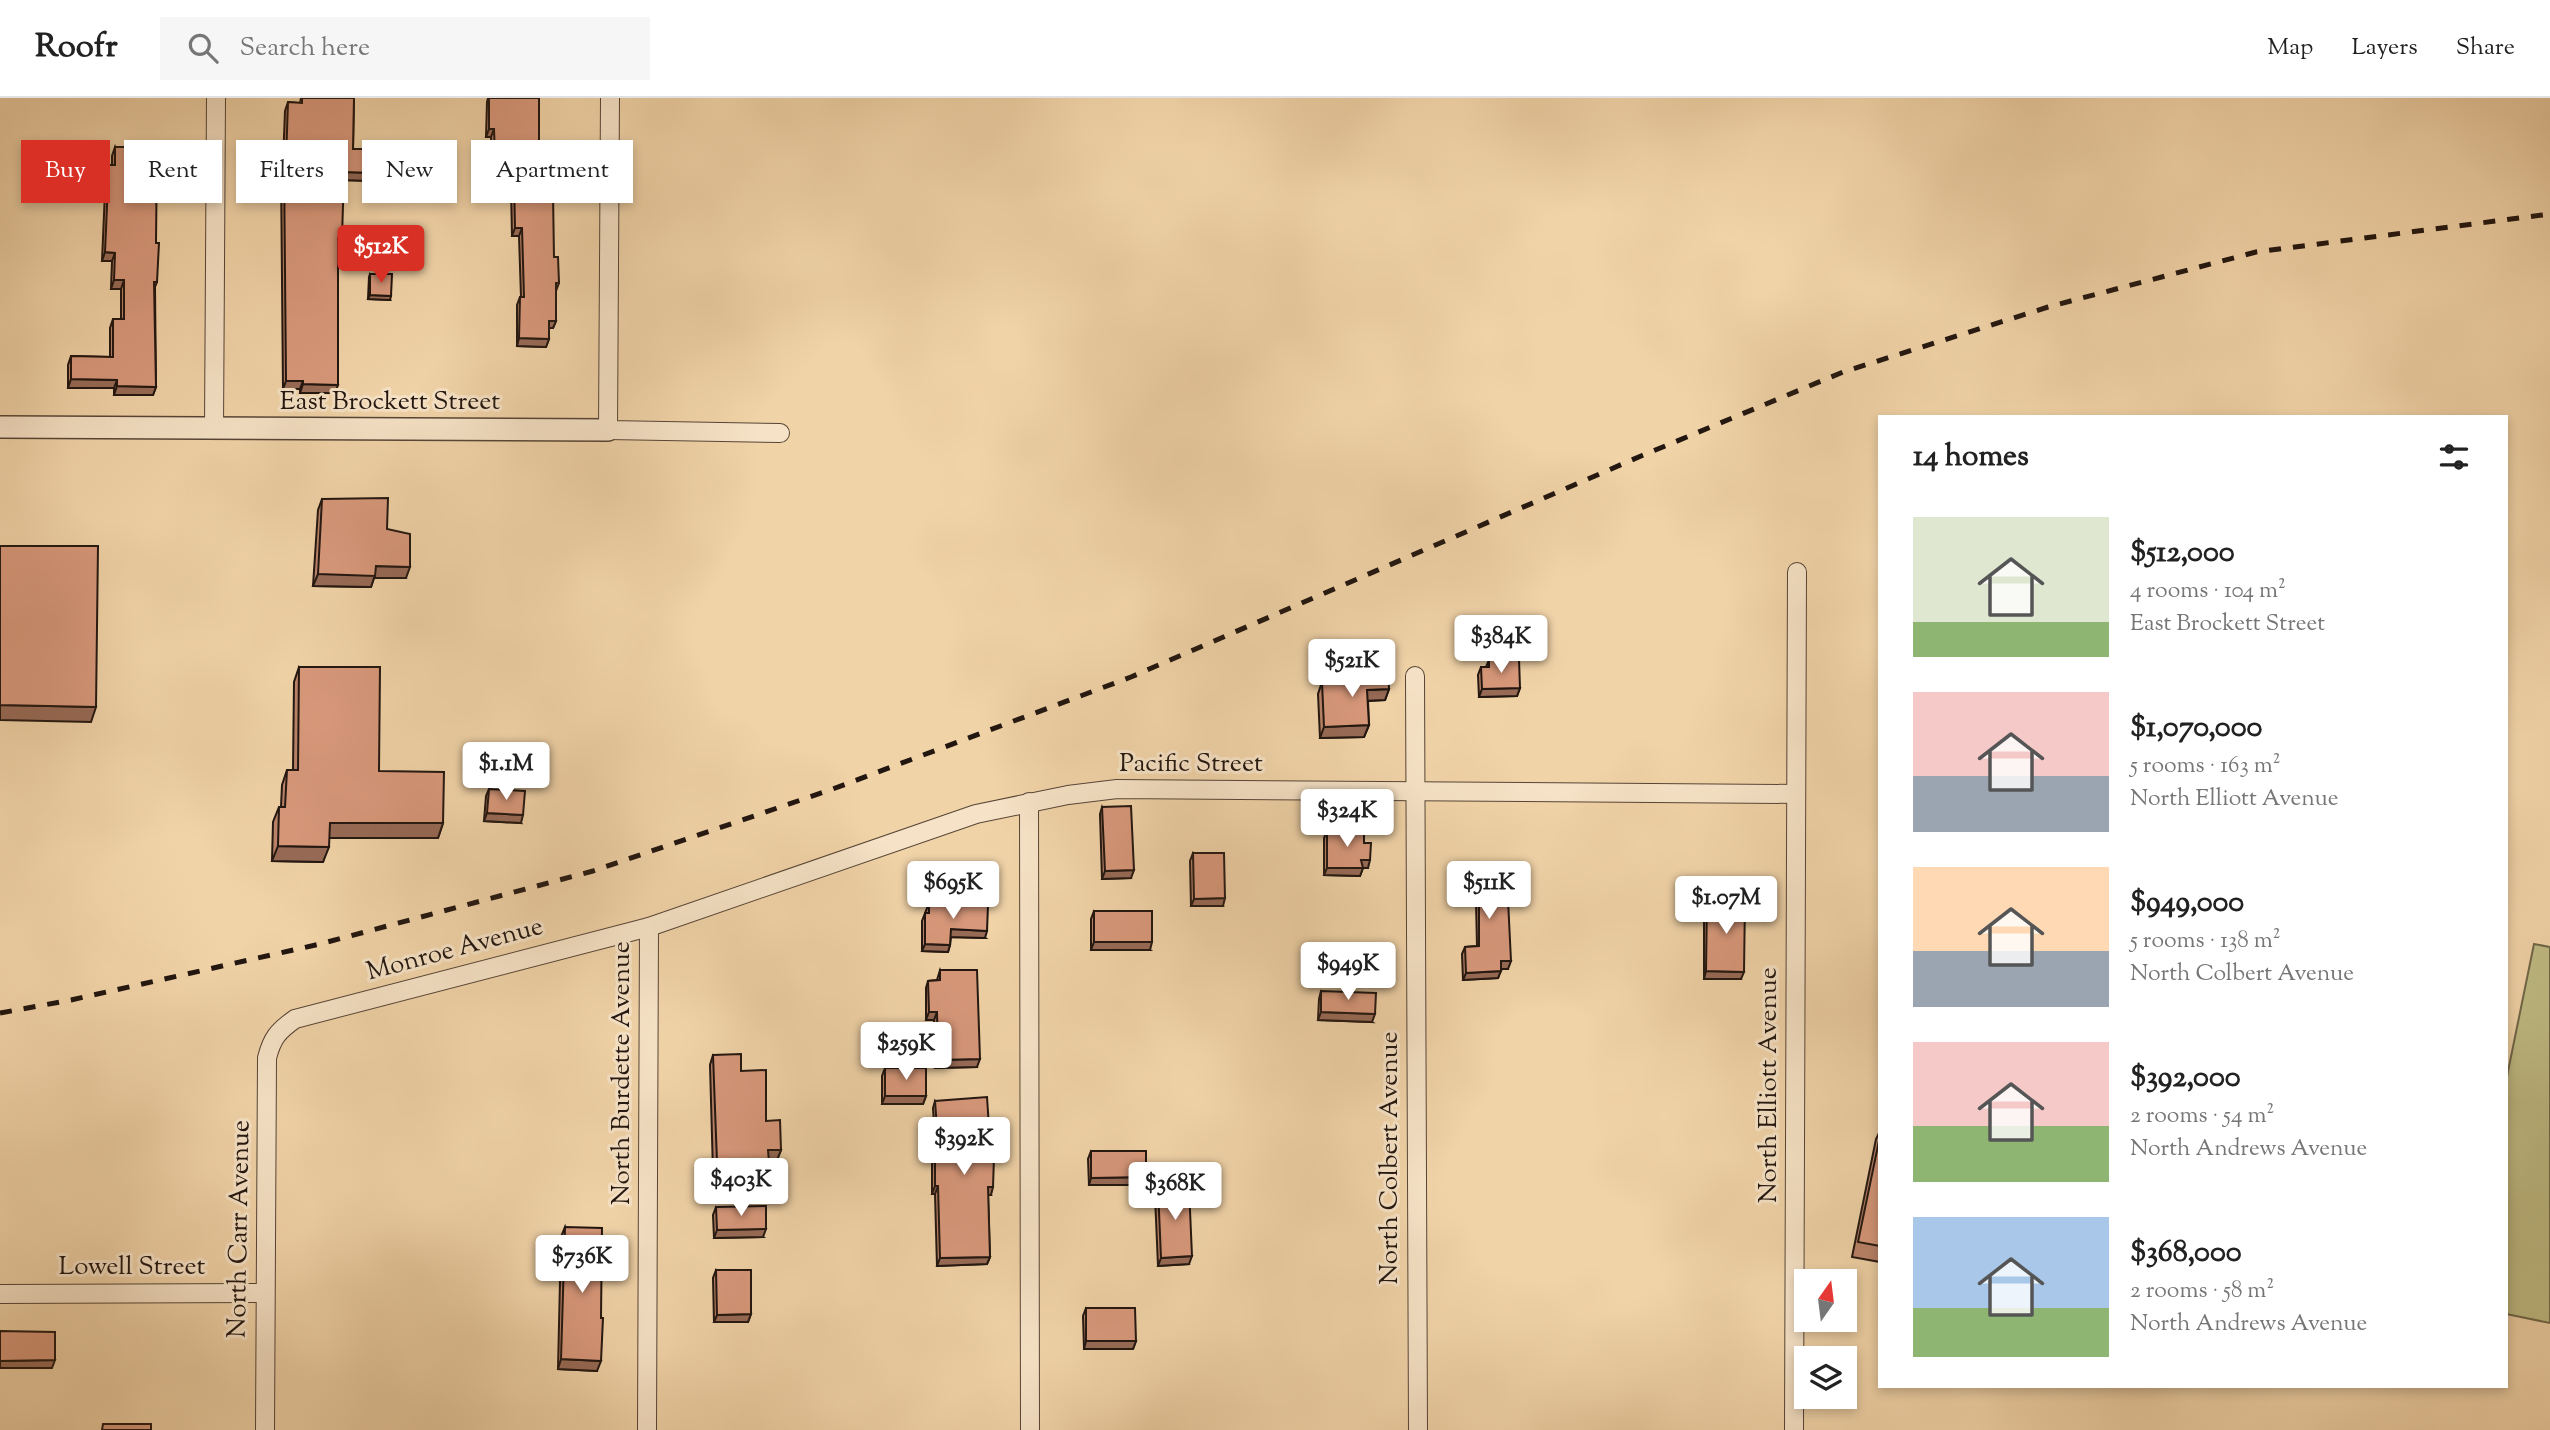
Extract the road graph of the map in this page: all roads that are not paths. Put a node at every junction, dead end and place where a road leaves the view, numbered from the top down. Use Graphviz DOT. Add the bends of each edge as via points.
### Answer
graph roads {
  1 [pos="216,98"];
  2 [pos="610,98"];
  3 [pos="0,427"];
  4 [pos="214,429"];
  5 [pos="608,430"];
  6 [pos="780,433"];
  7 [pos="1797,572"];
  8 [pos="1415,676"];
  9 [pos="1415,791"];
  10 [pos="1796,793"];
  11 [pos="1029,802"];
  12 [pos="649,927"];
  13 [pos="278,1031"];
  14 [pos="265,1293"];
  15 [pos="0,1294"];
  16 [pos="265,1430"];
  17 [pos="647,1430"];
  18 [pos="1030,1430"];
  19 [pos="1418,1430"];
  20 [pos="1794,1430"];
  1 -- 4 [label="street"];
  2 -- 5 [label="street"];
  3 -- 4 [label="street, East Brockett Street"];
  4 -- 5 [label="street, East Brockett Street"];
  5 -- 6 [label="street, East Brockett Street"];
  7 -- 10 [label="street, North Elliott Avenue"];
  8 -- 9 [label="street, North Colbert Avenue"];
  9 -- 10 [label="street, Pacific Street"];
  9 -- 11 [label="street, Pacific Street" via="1117,789"];
  9 -- 19 [label="street, North Colbert Avenue"];
  10 -- 20 [label="street, North Elliott Avenue"];
  11 -- 12 [label="street, Pacific Street" via="976,814"];
  11 -- 18 [label="street"];
  12 -- 13 [label="street, Monroe Avenue" via="295,1019"];
  12 -- 17 [label="street, North Burdette Avenue"];
  13 -- 14 [label="street, North Carr Avenue" via="267,1058"];
  14 -- 15 [label="street, Lowell Street"];
  14 -- 16 [label="street, North Carr Avenue"];
}
